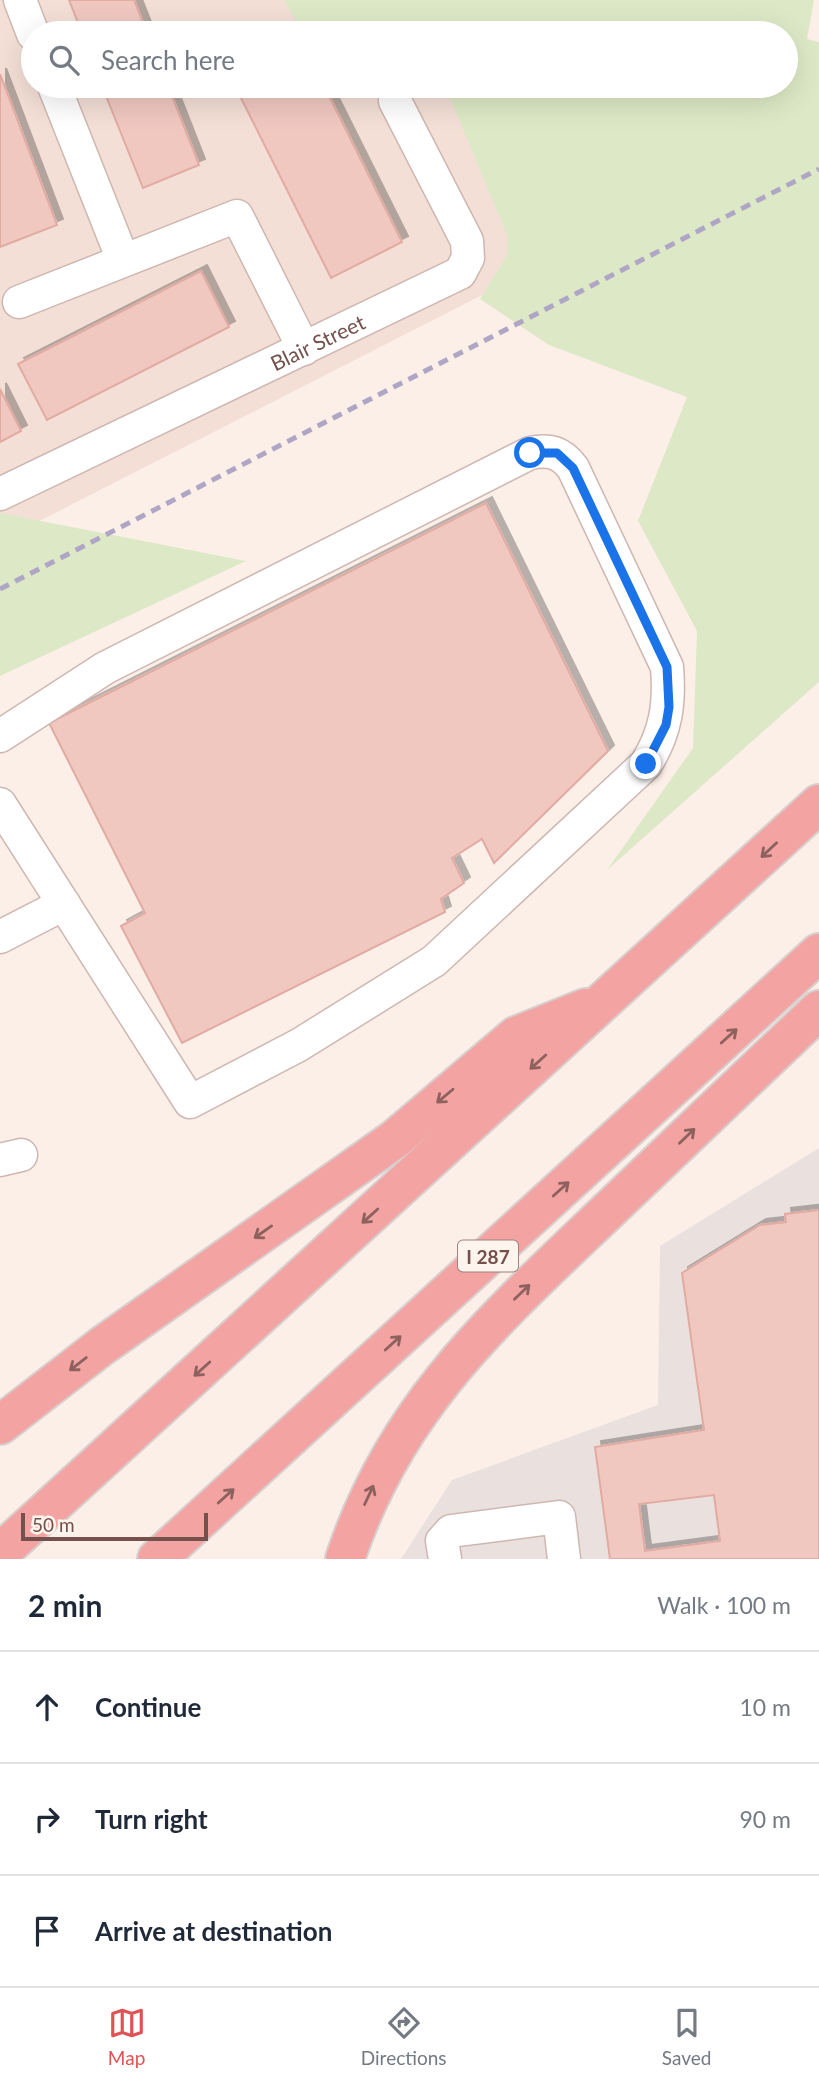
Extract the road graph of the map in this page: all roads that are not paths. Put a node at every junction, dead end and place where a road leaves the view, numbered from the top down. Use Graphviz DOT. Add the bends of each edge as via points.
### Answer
graph roads {
  1 [pos="20,0"];
  2 [pos="28,21"];
  3 [pos="59,98"];
  4 [pos="395,101"];
  5 [pos="123,260"];
  6 [pos="19,302"];
  7 [pos="304,349"];
  8 [pos="0,494"];
  9 [pos="0,736"];
  10 [pos="0,804"];
  11 [pos="819,804"];
  12 [pos="64,904"];
  13 [pos="5,930"];
  14 [pos="819,953"];
  15 [pos="607,1000"];
  16 [pos="819,1010"];
  17 [pos="0,1425"];
  18 [pos="0,1553"];
  19 [pos="157,1559"];
  20 [pos="345,1559"];
  21 [pos="444,1559"];
  22 [pos="564,1559"];
  1 -- 2 [label="street"];
  3 -- 5 [label="street"];
  4 -- 7 [label="street, Blair Street" via="467,241 468,258 460,273"];
  5 -- 6 [label="street"];
  5 -- 7 [label="street" via="237,216"];
  7 -- 8 [label="street, Blair Street"];
  9 -- 12 [label="street" via="105,668 543,450 557,453 573,468 667,667 666,725 646,764 434,961 299,1045 190,1101"];
  10 -- 12 [label="street"];
  11 -- 15 [label="highway, one-way"];
  12 -- 13 [label="street"];
  19 -- 14 [label="highway, I 287, one-way"];
  15 -- 17 [label="highway, one-way" via="516,1036 395,1139 102,1346"];
  15 -- 18 [label="highway, one-way"];
  20 -- 16 [label="highway, one-way" via="384,1462 449,1371 513,1301"];
  21 -- 22 [label="street" via="442,1541 451,1531 559,1517"];
}
